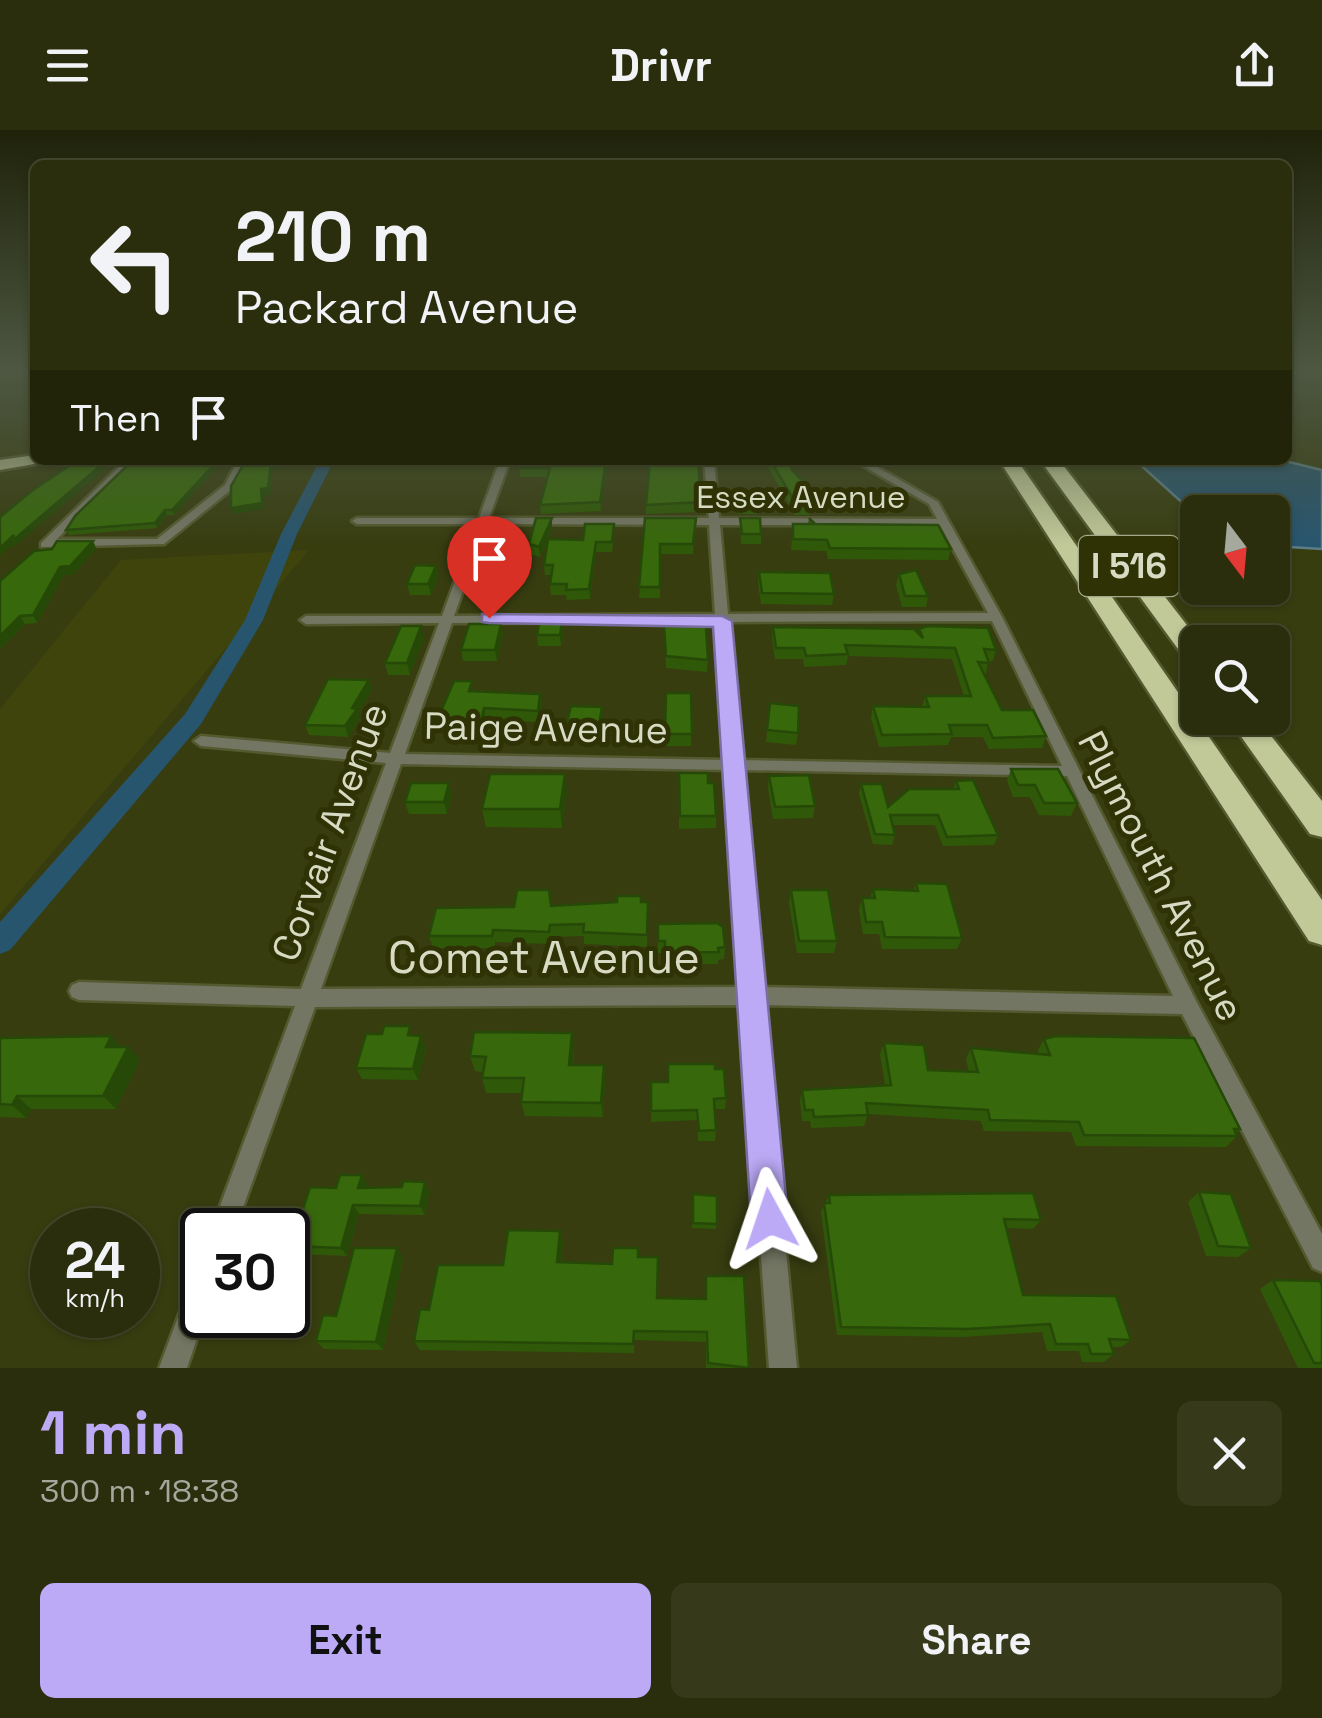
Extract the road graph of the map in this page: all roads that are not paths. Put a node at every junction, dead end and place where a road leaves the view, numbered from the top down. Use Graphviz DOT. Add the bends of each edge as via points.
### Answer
graph roads {
  1 [pos="30,461"];
  2 [pos="126,465"];
  3 [pos="240,465"];
  4 [pos="503,465"];
  5 [pos="709,465"];
  6 [pos="868,465"];
  7 [pos="998,465"];
  8 [pos="1011,465"];
  9 [pos="1055,465"];
  10 [pos="0,466"];
  11 [pos="358,520"];
  12 [pos="484,520"];
  13 [pos="944,522"];
  14 [pos="716,523"];
  15 [pos="48,542"];
  16 [pos="36,552"];
  17 [pos="1100,600"];
  18 [pos="450,617"];
  19 [pos="996,618"];
  20 [pos="306,620"];
  21 [pos="722,621"];
  22 [pos="1180,634"];
  23 [pos="1255,735"];
  24 [pos="201,741"];
  25 [pos="396,759"];
  26 [pos="736,764"];
  27 [pos="1072,771"];
  28 [pos="1322,825"];
  29 [pos="1322,930"];
  30 [pos="79,991"];
  31 [pos="750,996"];
  32 [pos="308,998"];
  33 [pos="1188,1005"];
  34 [pos="231,1208"];
  35 [pos="1322,1258"];
  36 [pos="183,1338"];
  37 [pos="172,1368"];
  38 [pos="783,1368"];
  1 -- 10 [label="main road"];
  2 -- 15 [label="street"];
  3 -- 15 [label="street" via="229,488 160,542"];
  4 -- 12 [label="street, Corvair Avenue"];
  5 -- 14 [label="street"];
  6 -- 13 [label="street, Plymouth Avenue" via="933,502"];
  7 -- 17 [label="highway"];
  8 -- 17 [label="highway, I 516"];
  9 -- 22 [label="highway, I 516"];
  11 -- 12 [label="street, Essex Avenue"];
  12 -- 14 [label="street, Essex Avenue"];
  12 -- 18 [label="street, Corvair Avenue"];
  13 -- 14 [label="street, Essex Avenue"];
  13 -- 19 [label="street, Plymouth Avenue"];
  14 -- 21 [label="street"];
  15 -- 16 [label="street"];
  17 -- 29 [label="highway, I 516"];
  18 -- 20 [label="street"];
  18 -- 21 [label="street"];
  18 -- 25 [label="street, Corvair Avenue"];
  19 -- 21 [label="street"];
  19 -- 27 [label="street, Plymouth Avenue"];
  21 -- 26 [label="street"];
  23 -- 28 [label="highway"];
  24 -- 25 [label="street, Paige Avenue"];
  25 -- 26 [label="street, Paige Avenue"];
  25 -- 32 [label="street, Corvair Avenue"];
  26 -- 27 [label="street, Paige Avenue"];
  26 -- 31 [label="street"];
  27 -- 33 [label="street, Plymouth Avenue"];
  30 -- 32 [label="street, Comet Avenue"];
  31 -- 32 [label="street, Comet Avenue"];
  31 -- 33 [label="street, Comet Avenue"];
  31 -- 38 [label="street"];
  32 -- 34 [label="street, Corvair Avenue"];
  33 -- 35 [label="street, Plymouth Avenue"];
  36 -- 37 [label="street"];
}
